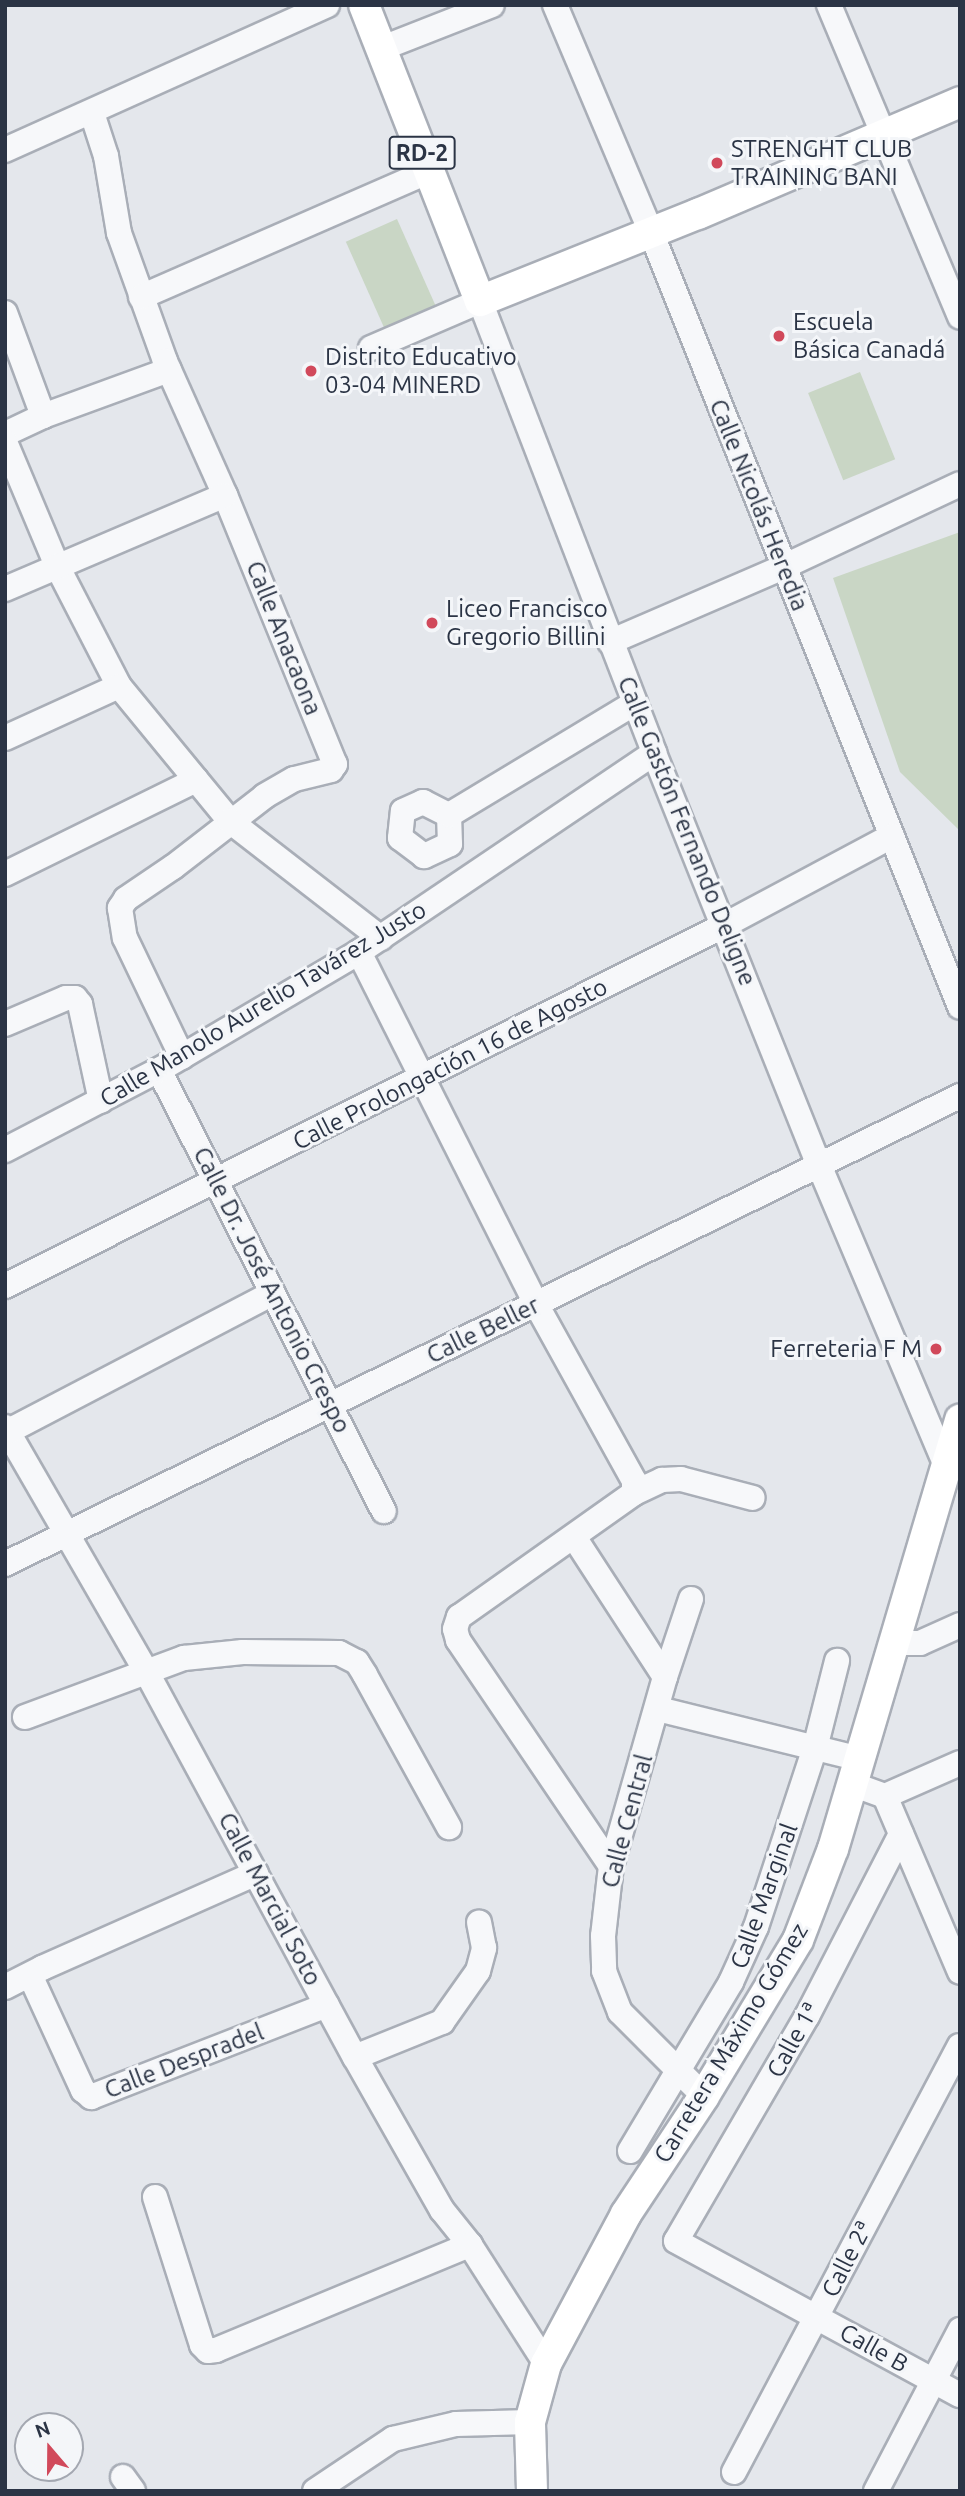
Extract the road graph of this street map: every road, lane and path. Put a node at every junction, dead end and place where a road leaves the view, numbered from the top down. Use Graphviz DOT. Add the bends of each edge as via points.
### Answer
graph roads {
  1 [pos="327,5"];
  2 [pos="364,5"];
  3 [pos="492,5"];
  4 [pos="555,5"];
  5 [pos="836,7"];
  6 [pos="380,49"];
  7 [pos="960,102"];
  8 [pos="92,113"];
  9 [pos="883,134"];
  10 [pos="5,150"];
  11 [pos="429,171"];
  12 [pos="651,232"];
  13 [pos="141,298"];
  14 [pos="480,301"];
  15 [pos="5,313"];
  16 [pos="960,317"];
  17 [pos="372,348"];
  18 [pos="169,370"];
  19 [pos="43,416"];
  20 [pos="5,434"];
  21 [pos="5,442"];
  22 [pos="960,485"];
  23 [pos="225,495"];
  24 [pos="57,566"];
  25 [pos="783,567"];
  26 [pos="5,589"];
  27 [pos="610,642"];
  28 [pos="119,686"];
  29 [pos="635,704"];
  30 [pos="5,738"];
  31 [pos="654,753"];
  32 [pos="196,780"];
  33 [pos="449,815"];
  34 [pos="230,821"];
  35 [pos="892,836"];
  36 [pos="5,874"];
  37 [pos="725,925"];
  38 [pos="381,938"];
  39 [pos="359,952"];
  40 [pos="960,1007"];
  41 [pos="5,1024"];
  42 [pos="182,1057"];
  43 [pos="159,1070"];
  44 [pos="423,1078"];
  45 [pos="960,1096"];
  46 [pos="102,1101"];
  47 [pos="5,1150"];
  48 [pos="819,1165"];
  49 [pos="216,1182"];
  50 [pos="5,1286"];
  51 [pos="273,1293"];
  52 [pos="536,1304"];
  53 [pos="330,1405"];
  54 [pos="960,1419"];
  55 [pos="6,1430"];
  56 [pos="953,1463"];
  57 [pos="634,1493"];
  58 [pos="753,1499"];
  59 [pos="384,1511"];
  60 [pos="67,1534"];
  61 [pos="574,1537"];
  62 [pos="5,1564"];
  63 [pos="691,1599"];
  64 [pos="960,1625"];
  65 [pos="894,1643"];
  66 [pos="837,1661"];
  67 [pos="146,1671"];
  68 [pos="665,1677"];
  69 [pos="658,1709"];
  70 [pos="25,1717"];
  71 [pos="815,1748"];
  72 [pos="960,1763"];
  73 [pos="856,1771"];
  74 [pos="885,1796"];
  75 [pos="449,1826"];
  76 [pos="901,1834"];
  77 [pos="611,1866"];
  78 [pos="256,1873"];
  79 [pos="479,1922"];
  80 [pos="960,1972"];
  81 [pos="30,1975"];
  82 [pos="5,1987"];
  83 [pos="327,2005"];
  84 [pos="960,2046"];
  85 [pos="355,2057"];
  86 [pos="677,2069"];
  87 [pos="704,2096"];
  88 [pos="630,2151"];
  89 [pos="155,2197"];
  90 [pos="676,2241"];
  91 [pos="470,2245"];
  92 [pos="817,2317"];
  93 [pos="960,2330"];
  94 [pos="545,2364"];
  95 [pos="933,2380"];
  96 [pos="960,2395"];
  97 [pos="530,2422"];
  98 [pos="734,2472"];
  99 [pos="323,2488"];
  100 [pos="532,2491"];
  101 [pos="876,2491"];
  1 -- 8 [label="street"];
  2 -- 6 [label="main road, RD-2"];
  3 -- 6 [label="street"];
  4 -- 12 [label="street, Calle Nicolás Heredia"];
  5 -- 9 [label="street"];
  6 -- 11 [label="main road, RD-2"];
  7 -- 9 [label="main road"];
  8 -- 10 [label="street"];
  8 -- 13 [label="street, Calle Anacaona" via="106,156 119,233"];
  9 -- 12 [label="main road"];
  9 -- 16 [label="street"];
  11 -- 13 [label="street"];
  11 -- 14 [label="main road, RD-2"];
  12 -- 14 [label="main road"];
  12 -- 25 [label="street, Calle Nicolás Heredia"];
  13 -- 18 [label="street, Calle Anacaona"];
  14 -- 17 [label="street"];
  14 -- 27 [label="street, Calle Gastón Fernando Deligne"];
  15 -- 19 [label="street"];
  18 -- 19 [label="street"];
  18 -- 23 [label="street, Calle Anacaona"];
  19 -- 20 [label="street"];
  21 -- 24 [label="street"];
  22 -- 25 [label="street"];
  23 -- 24 [label="street"];
  23 -- 34 [label="street, Calle Anacaona" via="335,764 294,779"];
  24 -- 26 [label="street"];
  24 -- 28 [label="street"];
  25 -- 27 [label="street"];
  25 -- 35 [label="street, Calle Nicolás Heredia"];
  27 -- 29 [label="street, Calle Gastón Fernando Deligne"];
  28 -- 30 [label="street"];
  28 -- 32 [label="street"];
  29 -- 31 [label="street, Calle Gastón Fernando Deligne"];
  29 -- 33 [label="street"];
  31 -- 37 [label="street, Calle Gastón Fernando Deligne"];
  31 -- 38 [label="street, Calle Manolo Aurelio Tavárez Justo"];
  32 -- 34 [label="street"];
  32 -- 36 [label="street"];
  34 -- 38 [label="street"];
  34 -- 42 [label="street, Calle Anacaona" via="120,908 125,937"];
  35 -- 37 [label="street, Calle Prolongación 16 de Agosto"];
  35 -- 40 [label="street, Calle Nicolás Heredia"];
  37 -- 44 [label="street, Calle Prolongación 16 de Agosto"];
  37 -- 48 [label="street, Calle Gastón Fernando Deligne"];
  38 -- 39 [label="street, Calle Manolo Aurelio Tavárez Justo"];
  39 -- 42 [label="street, Calle Manolo Aurelio Tavárez Justo"];
  39 -- 44 [label="street"];
  41 -- 46 [label="street" via="75,998"];
  42 -- 43 [label="street, Calle Manolo Aurelio Tavárez Justo"];
  43 -- 46 [label="street, Calle Manolo Aurelio Tavárez Justo"];
  43 -- 49 [label="street, Calle Dr. José Antonio Crespo"];
  44 -- 49 [label="street, Calle Prolongación 16 de Agosto"];
  44 -- 52 [label="street"];
  45 -- 48 [label="street, Calle Beller"];
  46 -- 47 [label="street, Calle Manolo Aurelio Tavárez Justo"];
  48 -- 52 [label="street, Calle Beller"];
  48 -- 56 [label="street, Calle Gastón Fernando Deligne"];
  49 -- 50 [label="street, Calle Prolongación 16 de Agosto"];
  49 -- 51 [label="street, Calle Dr. José Antonio Crespo"];
  51 -- 53 [label="street, Calle Dr. José Antonio Crespo"];
  51 -- 55 [label="street"];
  52 -- 53 [label="street, Calle Beller"];
  52 -- 57 [label="street" via="634,1481"];
  53 -- 59 [label="street, Calle Dr. José Antonio Crespo"];
  53 -- 60 [label="street, Calle Beller"];
  54 -- 56 [label="main road, Carretera Máximo Gómez"];
  55 -- 60 [label="street, Calle Marcial Soto"];
  56 -- 65 [label="main road, Carretera Máximo Gómez"];
  57 -- 58 [label="street" via="662,1480 681,1479"];
  57 -- 61 [label="street"];
  60 -- 62 [label="street, Calle Beller"];
  60 -- 67 [label="street, Calle Marcial Soto"];
  61 -- 68 [label="street"];
  61 -- 77 [label="street" via="459,1617 454,1629"];
  63 -- 68 [label="street, Calle Central"];
  64 -- 65 [label="street" via="920,1643"];
  65 -- 73 [label="main road, Carretera Máximo Gómez"];
  66 -- 71 [label="street, Calle Marginal"];
  67 -- 70 [label="street"];
  67 -- 75 [label="street" via="207,1654 339,1653 357,1662"];
  67 -- 78 [label="street, Calle Marcial Soto"];
  68 -- 69 [label="street, Calle Central"];
  69 -- 71 [label="street"];
  69 -- 77 [label="street, Calle Central"];
  71 -- 73 [label="street"];
  71 -- 86 [label="street, Calle Marginal" via="756,1927 732,1982"];
  72 -- 74 [label="street"];
  73 -- 74 [label="street"];
  73 -- 87 [label="main road, Carretera Máximo Gómez" via="797,1940"];
  74 -- 76 [label="street"];
  76 -- 80 [label="street"];
  76 -- 90 [label="street, Calle 1ª" via="807,2016"];
  77 -- 86 [label="street, Calle Central" via="604,1971 620,2012"];
  78 -- 81 [label="street"];
  78 -- 83 [label="street, Calle Marcial Soto"];
  79 -- 85 [label="street" via="484,1948 478,1972 442,2022"];
  81 -- 82 [label="street"];
  81 -- 83 [label="street, Calle Despradel" via="83,2090 91,2097"];
  83 -- 85 [label="street, Calle Marcial Soto"];
  84 -- 92 [label="street, Calle 2ª"];
  85 -- 91 [label="street, Calle Marcial Soto" via="442,2210"];
  86 -- 87 [label="street, Calle Central"];
  86 -- 88 [label="street, Calle Marginal"];
  87 -- 94 [label="main road, Carretera Máximo Gómez" via="626,2214"];
  89 -- 91 [label="street" via="202,2345 208,2351"];
  90 -- 92 [label="street, Calle B"];
  91 -- 94 [label="street, Calle Marcial Soto"];
  92 -- 95 [label="street, Calle B"];
  92 -- 98 [label="street, Calle 2ª"];
  93 -- 95 [label="street"];
  94 -- 97 [label="main road, Carretera Máximo Gómez"];
  95 -- 96 [label="street, Calle B"];
  95 -- 101 [label="street"];
  97 -- 99 [label="street" via="456,2424 393,2439"];
  97 -- 100 [label="main road, Carretera Máximo Gómez"];
}
